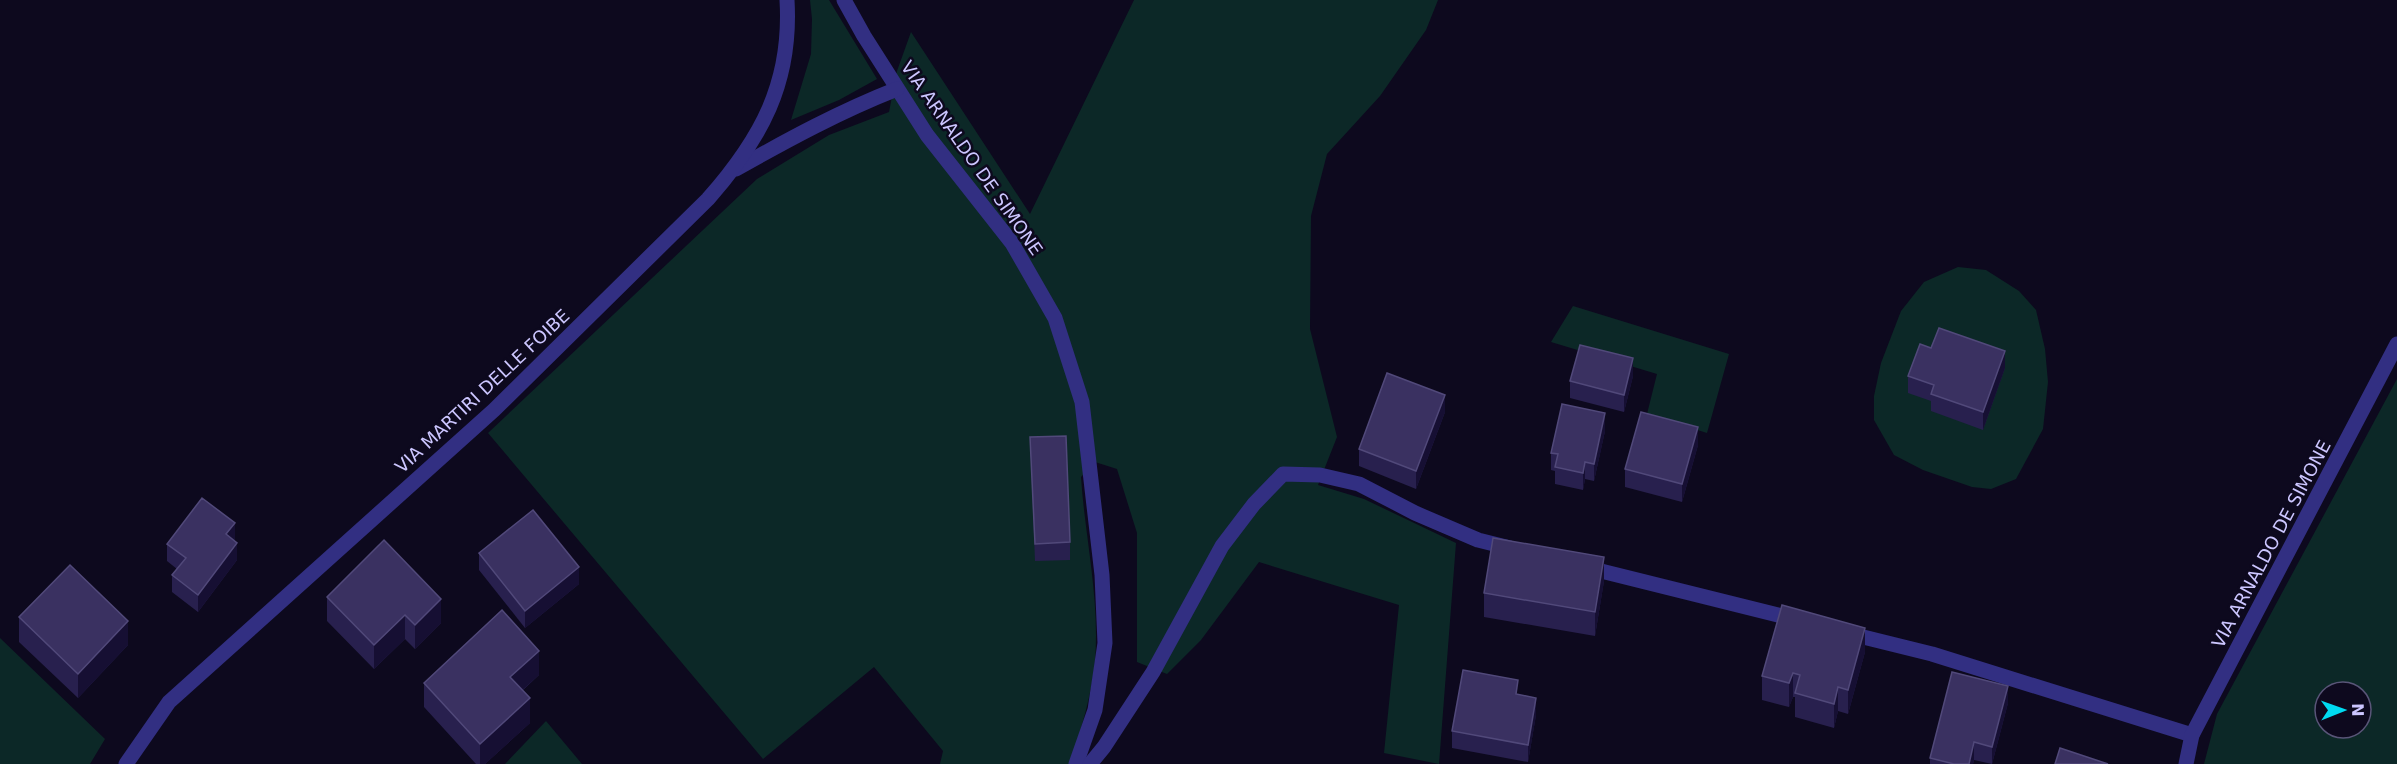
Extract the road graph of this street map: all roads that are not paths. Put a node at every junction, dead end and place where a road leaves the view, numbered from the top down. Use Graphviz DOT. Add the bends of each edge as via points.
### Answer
graph roads {
  1 [pos="787,0"];
  2 [pos="844,0"];
  3 [pos="897,89"];
  4 [pos="734,170"];
  5 [pos="2397,344"];
  6 [pos="1522,551"];
  7 [pos="1567,562"];
  8 [pos="2192,735"];
  9 [pos="126,764"];
  10 [pos="1076,764"];
  11 [pos="1090,764"];
  12 [pos="2186,764"];
  1 -- 4 [label="street, VIA MARTIRI DELLE FOIBE" via="781,77 770,110"];
  2 -- 3 [label="street, VIA ARNALDO DE SIMONE"];
  3 -- 4 [label="street" via="808,129"];
  3 -- 10 [label="street, VIA ARNALDO DE SIMONE" via="927,135 1012,243 1055,318 1082,402 1102,574 1105,643 1095,710"];
  4 -- 9 [label="street, VIA MARTIRI DELLE FOIBE" via="494,410 169,702"];
  5 -- 8 [label="street, VIA ARNALDO DE SIMONE"];
  6 -- 11 [label="street" via="1478,540 1359,484 1320,475 1283,474 1222,546 1153,672"];
  7 -- 8 [label="street" via="1932,654"];
  8 -- 12 [label="street, VIA ARNALDO DE SIMONE"];
}
